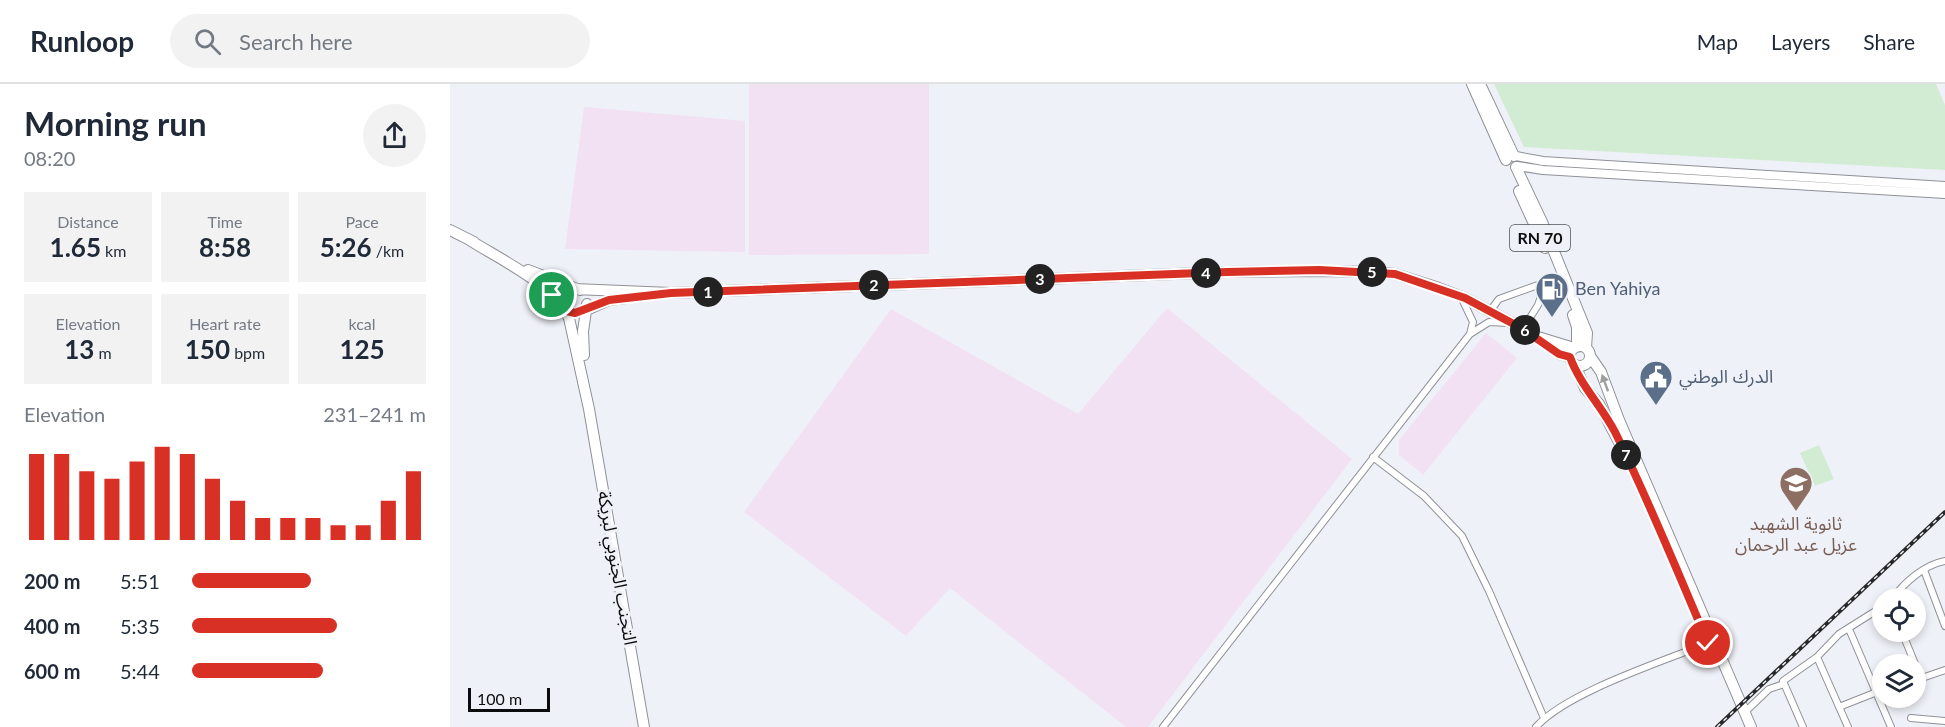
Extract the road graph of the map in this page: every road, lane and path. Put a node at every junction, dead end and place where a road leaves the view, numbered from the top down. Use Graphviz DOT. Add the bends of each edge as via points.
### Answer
graph roads {
  1 [pos="1472,84"];
  2 [pos="1480,84"];
  3 [pos="1513,162"];
  4 [pos="1945,186"];
  5 [pos="1945,194"];
  6 [pos="450,230"];
  7 [pos="468,239"];
  8 [pos="1560,277"];
  9 [pos="1546,283"];
  10 [pos="578,290"];
  11 [pos="671,293"];
  12 [pos="1461,297"];
  13 [pos="564,308"];
  14 [pos="584,309"];
  15 [pos="1490,311"];
  16 [pos="1512,324"];
  17 [pos="1523,329"];
  18 [pos="1470,334"];
  19 [pos="1579,354"];
  20 [pos="589,409"];
  21 [pos="1373,457"];
  22 [pos="1945,561"];
  23 [pos="1924,570"];
  24 [pos="1900,588"];
  25 [pos="1872,614"];
  26 [pos="1945,626"];
  27 [pos="1849,629"];
  28 [pos="1708,643"];
  29 [pos="1817,657"];
  30 [pos="1945,670"];
  31 [pos="1926,676"];
  32 [pos="1872,677"];
  33 [pos="1784,684"];
  34 [pos="1872,694"];
  35 [pos="1839,707"];
  36 [pos="1885,708"];
  37 [pos="1745,712"];
  38 [pos="1544,718"];
  39 [pos="1911,718"];
  40 [pos="1945,721"];
  41 [pos="644,727"];
  42 [pos="1163,727"];
  43 [pos="1536,727"];
  44 [pos="1744,727"];
  45 [pos="1751,727"];
  46 [pos="1803,727"];
  47 [pos="1848,727"];
  48 [pos="1891,727"];
  1 -- 3 [label="main road, RN 70"];
  2 -- 3 [label="main road, RN 70"];
  3 -- 4 [label="street"];
  3 -- 5 [label="street" via="1543,170"];
  3 -- 8 [label="main road, RN 70"];
  6 -- 7 [label="main road"];
  7 -- 10 [label="main road" via="543,278"];
  7 -- 13 [label="main road" via="542,286"];
  8 -- 9 [label="street"];
  8 -- 19 [label="main road, RN 70" via="1577,327"];
  8 -- 19 [label="main road, RN 70" via="1587,333"];
  9 -- 15 [label="street" via="1499,299"];
  9 -- 17 [label="street"];
  10 -- 11 [label="main road"];
  10 -- 13 [label="main road" via="564,295"];
  10 -- 14 [label="main road" via="586,297"];
  11 -- 12 [label="main road" via="1319,270 1395,274"];
  11 -- 14 [label="main road" via="609,300"];
  12 -- 15 [label="main road"];
  12 -- 18 [label="street" via="1473,322"];
  13 -- 14 [label="main road" via="571,313"];
  13 -- 20 [label="main road, التجنب الجنوبي لبريكة"];
  14 -- 20 [label="main road, التجنب الجنوبي لبريكة" via="582,341"];
  15 -- 16 [label="main road"];
  16 -- 17 [label="main road"];
  16 -- 18 [label="street" via="1489,322"];
  17 -- 19 [label="main road"];
  18 -- 21 [label="street"];
  19 -- 28 [label="main road" via="1586,388 1632,468"];
  37 -- 19 [label="main road, one-way" via="1601,372"];
  20 -- 41 [label="main road, التجنب الجنوبي لبريكة"];
  21 -- 38 [label="street" via="1424,496 1462,536"];
  21 -- 42 [label="street"];
  22 -- 23 [label="street"];
  23 -- 24 [label="street"];
  23 -- 26 [label="street"];
  25 -- 27 [label="street"];
  27 -- 29 [label="street"];
  27 -- 32 [label="street"];
  28 -- 38 [label="street" via="1598,688"];
  28 -- 44 [label="main road"];
  29 -- 33 [label="street"];
  29 -- 35 [label="street"];
  30 -- 31 [label="street"];
  33 -- 37 [label="street" via="1769,689"];
  33 -- 46 [label="street"];
  34 -- 35 [label="street"];
  35 -- 47 [label="street"];
  36 -- 48 [label="street"];
  37 -- 45 [label="main road"];
  38 -- 43 [label="street"];
  39 -- 40 [label="street"];
}
